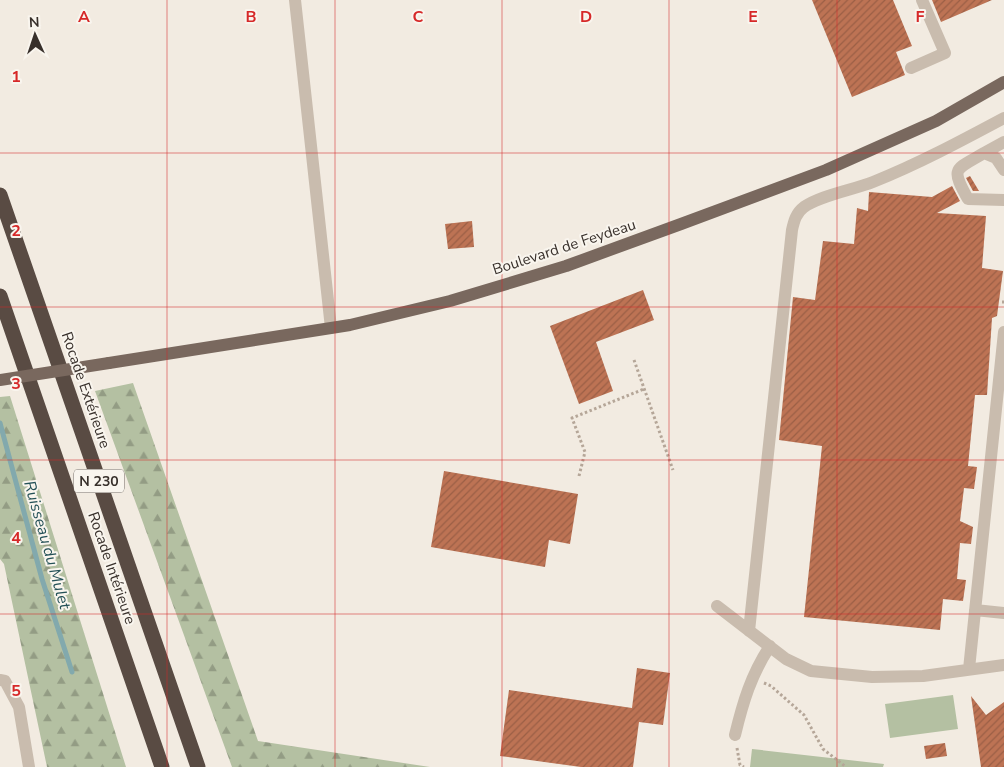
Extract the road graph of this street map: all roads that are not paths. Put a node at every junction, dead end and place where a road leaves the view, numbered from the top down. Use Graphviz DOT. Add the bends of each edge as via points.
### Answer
graph roads {
  1 [pos="295,0"];
  2 [pos="922,0"];
  3 [pos="911,68"];
  4 [pos="1004,82"];
  5 [pos="1004,118"];
  6 [pos="1004,142"];
  7 [pos="984,153"];
  8 [pos="1004,170"];
  9 [pos="0,195"];
  10 [pos="1004,200"];
  11 [pos="0,296"];
  12 [pos="331,328"];
  13 [pos="1004,332"];
  14 [pos="0,380"];
  15 [pos="998,440"];
  16 [pos="717,606"];
  17 [pos="975,610"];
  18 [pos="1004,613"];
  19 [pos="749,632"];
  20 [pos="770,646"];
  21 [pos="1004,664"];
  22 [pos="969,669"];
  23 [pos="2,680"];
  24 [pos="150,731"];
  25 [pos="735,735"];
  26 [pos="29,767"];
  27 [pos="158,767"];
  28 [pos="162,767"];
  29 [pos="198,767"];
  1 -- 12 [label="street"];
  2 -- 3 [label="street" via="945,53"];
  4 -- 12 [label="main road, Boulevard de Feydeau" via="936,121 826,170 681,224 566,266 450,301"];
  5 -- 19 [label="street" via="872,182 815,202 798,212 794,220"];
  6 -- 7 [label="street"];
  7 -- 8 [label="street" via="996,158"];
  7 -- 10 [label="street" via="957,170 958,180 968,199"];
  9 -- 29 [label="highway, Rocade Extérieure / N 230"];
  11 -- 24 [label="highway, Rocade Intérieure / N 230"];
  12 -- 14 [label="main road, Boulevard de Feydeau, bridge"];
  13 -- 15 [label="street"];
  15 -- 17 [label="street"];
  16 -- 19 [label="street"];
  17 -- 18 [label="street"];
  17 -- 22 [label="street"];
  19 -- 20 [label="street"];
  20 -- 22 [label="street" via="786,659 811,671 872,678 923,676"];
  20 -- 25 [label="street" via="752,678"];
  21 -- 22 [label="street"];
  23 -- 26 [label="street" via="19,707"];
  24 -- 27 [label="highway"];
  24 -- 28 [label="highway, Rocade Intérieure / N 230"];
}
